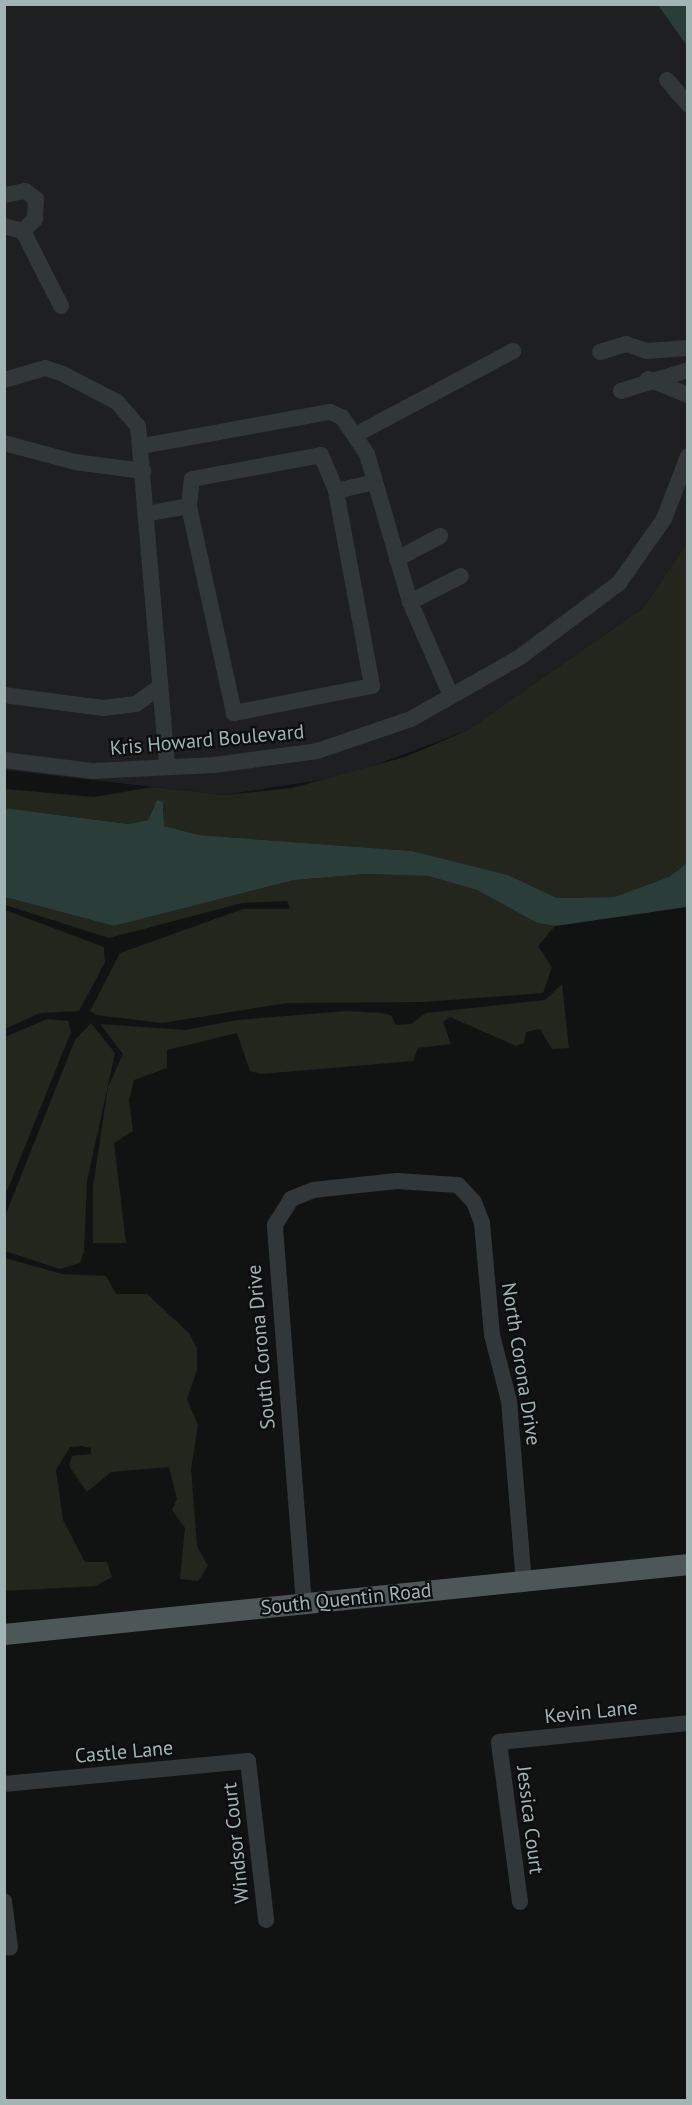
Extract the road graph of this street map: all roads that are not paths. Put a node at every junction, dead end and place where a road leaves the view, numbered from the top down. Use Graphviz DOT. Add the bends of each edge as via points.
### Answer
graph roads {
  1 [pos="667,80"];
  2 [pos="687,104"];
  3 [pos="4,195"];
  4 [pos="4,226"];
  5 [pos="23,231"];
  6 [pos="61,306"];
  7 [pos="687,348"];
  8 [pos="513,351"];
  9 [pos="600,352"];
  10 [pos="687,370"];
  11 [pos="648,379"];
  12 [pos="4,380"];
  13 [pos="621,391"];
  14 [pos="687,395"];
  15 [pos="357,434"];
  16 [pos="4,443"];
  17 [pos="142,446"];
  18 [pos="687,456"];
  19 [pos="143,471"];
  20 [pos="375,482"];
  21 [pos="336,491"];
  22 [pos="189,506"];
  23 [pos="146,514"];
  24 [pos="440,536"];
  25 [pos="397,559"];
  26 [pos="461,576"];
  27 [pos="410,602"];
  28 [pos="159,687"];
  29 [pos="4,694"];
  30 [pos="452,696"];
  31 [pos="4,760"];
  32 [pos="167,767"];
  33 [pos="397,1181"];
  34 [pos="687,1563"];
  35 [pos="524,1582"];
  36 [pos="304,1604"];
  37 [pos="4,1634"];
  38 [pos="687,1723"];
  39 [pos="499,1742"];
  40 [pos="248,1761"];
  41 [pos="4,1784"];
  42 [pos="4,1901"];
  43 [pos="520,1902"];
  44 [pos="266,1920"];
  45 [pos="10,1948"];
  1 -- 2 [label="street"];
  3 -- 5 [label="street" via="24,191 36,199 35,219"];
  4 -- 5 [label="street"];
  5 -- 6 [label="street"];
  7 -- 9 [label="street" via="647,351 626,344"];
  8 -- 15 [label="street"];
  10 -- 11 [label="street"];
  11 -- 13 [label="street"];
  11 -- 14 [label="street"];
  12 -- 17 [label="street" via="45,368 83,381 130,412"];
  15 -- 17 [label="street" via="330,412"];
  15 -- 20 [label="street"];
  16 -- 19 [label="street" via="75,462"];
  17 -- 19 [label="street"];
  18 -- 30 [label="street, Kris Howard Boulevard" via="664,519 619,583 520,657"];
  19 -- 23 [label="street"];
  20 -- 21 [label="street"];
  20 -- 25 [label="street"];
  21 -- 22 [label="street" via="321,455 305,454 192,479"];
  21 -- 22 [label="street" via="372,686 234,713"];
  22 -- 23 [label="street"];
  23 -- 28 [label="street"];
  24 -- 25 [label="street"];
  25 -- 27 [label="street"];
  26 -- 27 [label="street"];
  27 -- 30 [label="street"];
  28 -- 29 [label="street" via="136,704 103,708"];
  28 -- 32 [label="street"];
  30 -- 32 [label="street, Kris Howard Boulevard" via="411,719 317,751"];
  31 -- 32 [label="street, Kris Howard Boulevard" via="92,771"];
  33 -- 35 [label="street, North Corona Drive" via="458,1185 474,1202 482,1223 492,1335 509,1401"];
  33 -- 36 [label="street, South Corona Drive" via="313,1190 291,1199 275,1225"];
  34 -- 35 [label="main road, South Quentin Road"];
  35 -- 36 [label="main road, South Quentin Road"];
  36 -- 37 [label="main road, South Quentin Road"];
  38 -- 39 [label="street, Kevin Lane"];
  39 -- 43 [label="street, Jessica Court"];
  40 -- 41 [label="street, Castle Lane"];
  40 -- 44 [label="street, Windsor Court"];
  42 -- 45 [label="street"];
}
